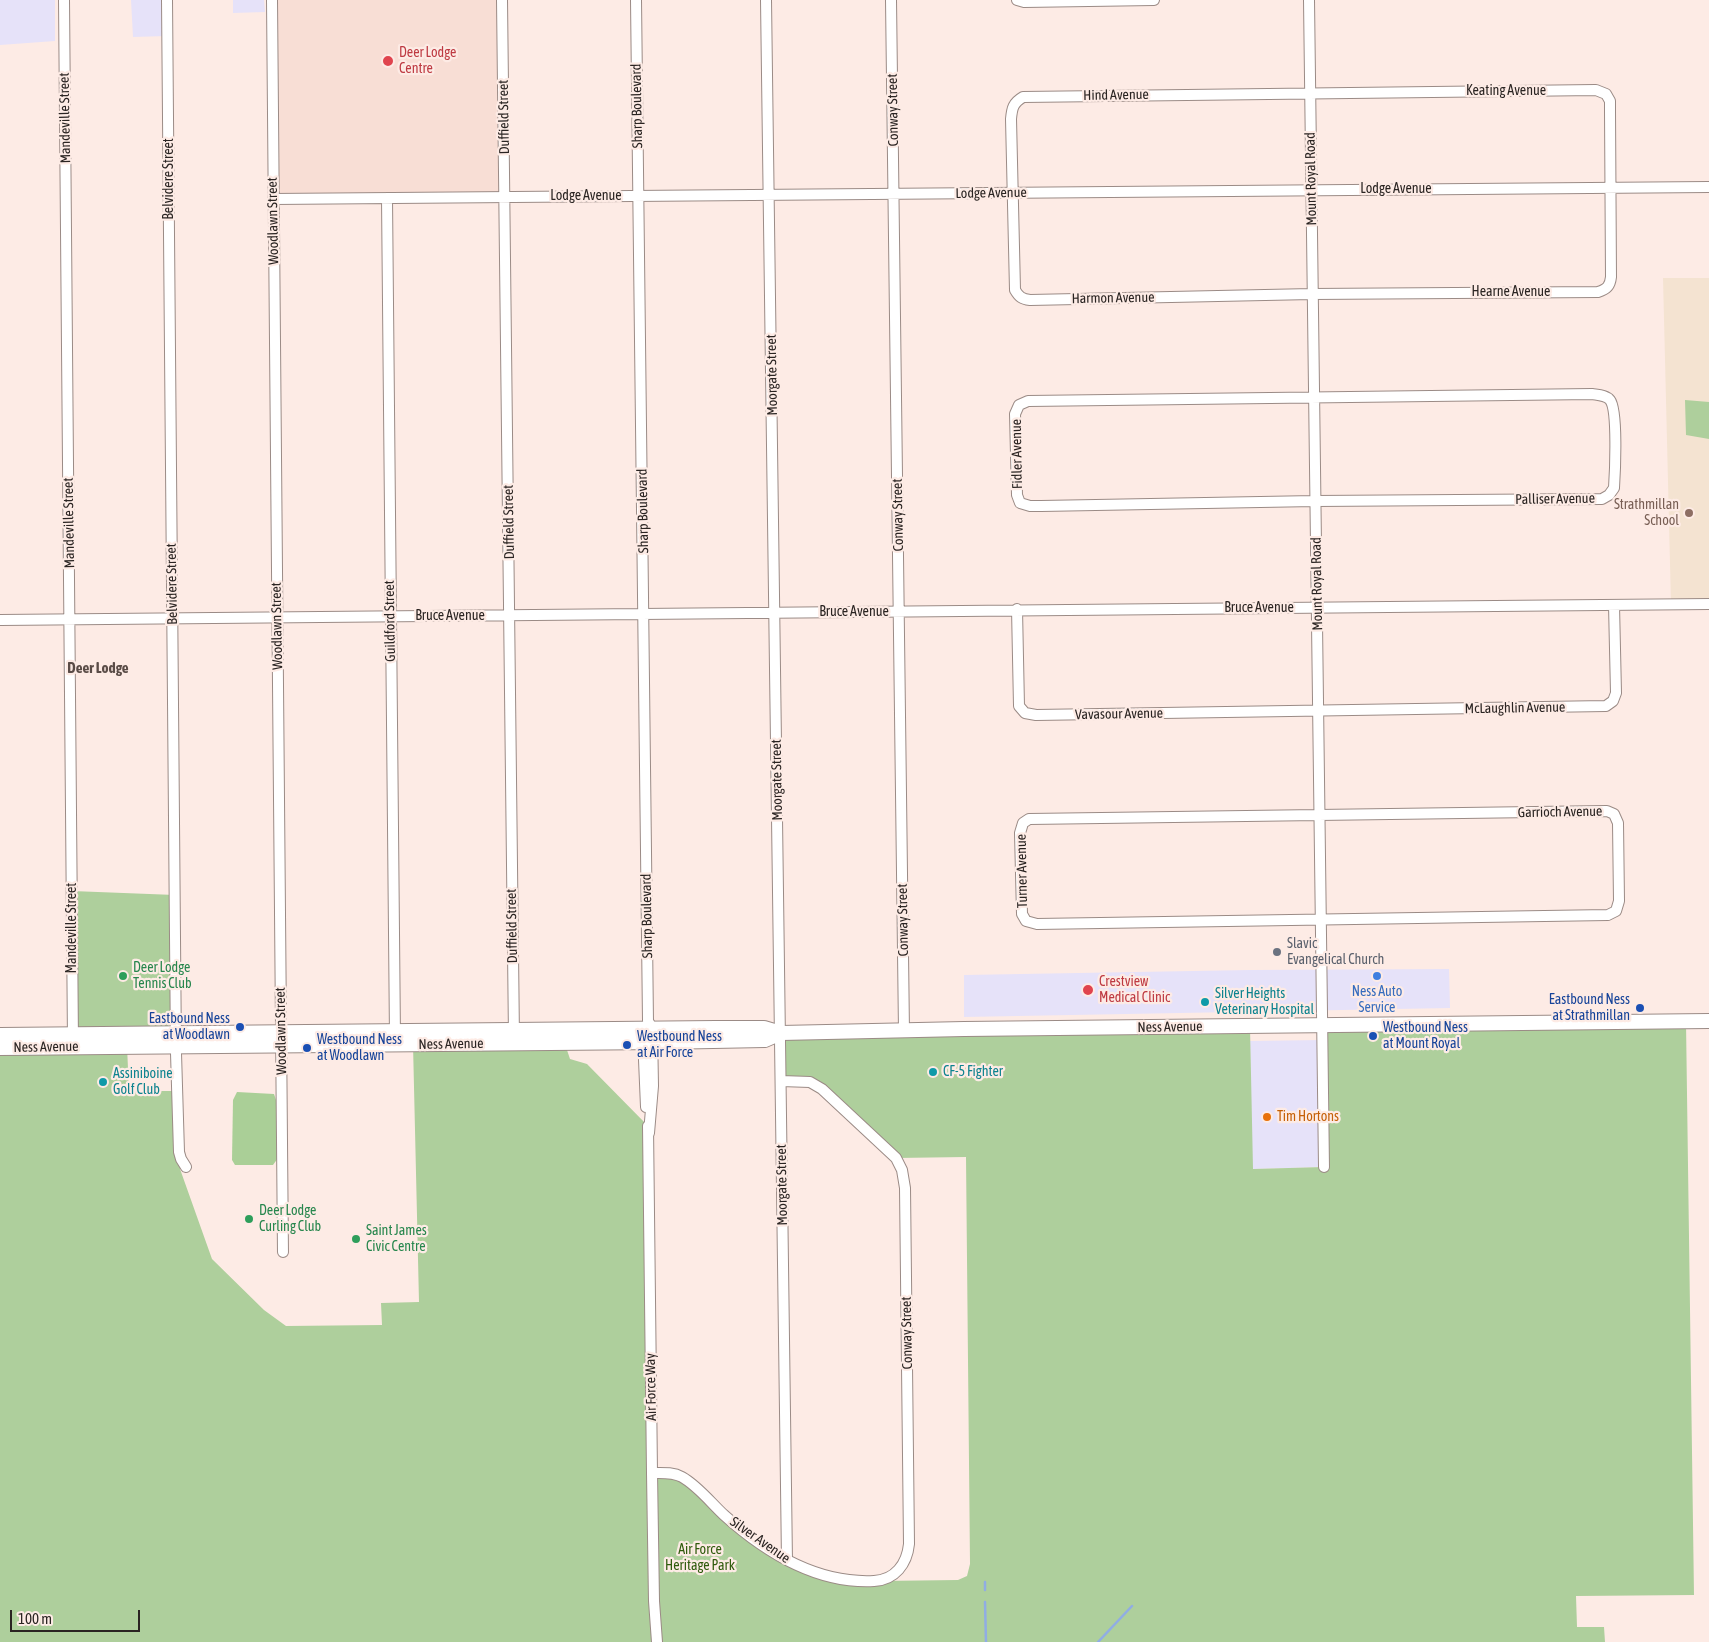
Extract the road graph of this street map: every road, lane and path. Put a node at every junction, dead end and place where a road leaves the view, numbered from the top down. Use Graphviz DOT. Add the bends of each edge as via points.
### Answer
graph roads {
  1 [pos="64,0"];
  2 [pos="167,0"];
  3 [pos="272,0"];
  4 [pos="502,0"];
  5 [pos="636,0"];
  6 [pos="766,0"];
  7 [pos="891,0"];
  8 [pos="1017,0"];
  9 [pos="1154,0"];
  10 [pos="1309,0"];
  11 [pos="1310,92"];
  12 [pos="1709,187"];
  13 [pos="1611,188"];
  14 [pos="1311,190"];
  15 [pos="1012,193"];
  16 [pos="894,194"];
  17 [pos="769,195"];
  18 [pos="639,196"];
  19 [pos="504,197"];
  20 [pos="387,198"];
  21 [pos="273,199"];
  22 [pos="1312,294"];
  23 [pos="1314,397"];
  24 [pos="1316,501"];
  25 [pos="1709,604"];
  26 [pos="1614,605"];
  27 [pos="1318,608"];
  28 [pos="1017,609"];
  29 [pos="775,612"];
  30 [pos="899,612"];
  31 [pos="644,613"];
  32 [pos="510,615"];
  33 [pos="390,616"];
  34 [pos="172,618"];
  35 [pos="277,618"];
  36 [pos="70,619"];
  37 [pos="0,620"];
  38 [pos="1318,710"];
  39 [pos="1319,815"];
  40 [pos="1321,920"];
  41 [pos="1709,1021"];
  42 [pos="648,1026"];
  43 [pos="1322,1026"];
  44 [pos="281,1031"];
  45 [pos="904,1031"];
  46 [pos="781,1033"];
  47 [pos="0,1035"];
  48 [pos="514,1036"];
  49 [pos="395,1037"];
  50 [pos="176,1039"];
  51 [pos="73,1040"];
  52 [pos="648,1042"];
  53 [pos="281,1046"];
  54 [pos="0,1048"];
  55 [pos="781,1081"];
  56 [pos="186,1167"];
  57 [pos="1324,1167"];
  58 [pos="282,1252"];
  59 [pos="652,1473"];
  60 [pos="787,1560"];
  61 [pos="880,1581"];
  62 [pos="657,1642"];
  1 -- 36 [label="street, Mandeville Street"];
  2 -- 34 [label="street, Belvidere Street"];
  3 -- 21 [label="street, Woodlawn Street"];
  4 -- 19 [label="street, Duffield Street"];
  5 -- 18 [label="street, Sharp Boulevard"];
  6 -- 17 [label="street, Moorgate Street"];
  7 -- 16 [label="street, Conway Street"];
  8 -- 9 [label="street"];
  10 -- 11 [label="street, Mount Royal Road"];
  11 -- 13 [label="street, Keating Avenue" via="1596,90 1606,94 1610,101"];
  11 -- 14 [label="street, Mount Royal Road"];
  11 -- 15 [label="street, Hind Avenue" via="1023,97 1012,107"];
  12 -- 13 [label="street, Lodge Avenue"];
  13 -- 14 [label="street, Lodge Avenue"];
  13 -- 22 [label="street, Hearne Avenue" via="1611,283 1598,292"];
  14 -- 15 [label="street, Lodge Avenue"];
  14 -- 22 [label="street, Mount Royal Road"];
  15 -- 16 [label="street, Lodge Avenue"];
  15 -- 22 [label="street, Harmon Avenue" via="1014,282 1018,296 1023,299"];
  16 -- 17 [label="street, Lodge Avenue"];
  16 -- 30 [label="street, Conway Street"];
  17 -- 18 [label="street, Lodge Avenue"];
  17 -- 29 [label="street, Moorgate Street"];
  18 -- 19 [label="street, Lodge Avenue"];
  18 -- 31 [label="street, Sharp Boulevard"];
  19 -- 20 [label="street, Lodge Avenue"];
  19 -- 32 [label="street, Duffield Street"];
  20 -- 21 [label="street, Lodge Avenue"];
  20 -- 33 [label="street, Guildford Street"];
  21 -- 35 [label="street, Woodlawn Street"];
  22 -- 23 [label="street, Mount Royal Road"];
  23 -- 24 [label="street, Mount Royal Road"];
  23 -- 24 [label="street, Palliser Avenue" via="1592,394 1604,396 1613,406 1615,435 1614,488 1602,499"];
  23 -- 24 [label="street, Fidler Avenue" via="1028,402 1019,405 1015,414 1017,495 1020,503 1030,506"];
  24 -- 27 [label="street, Mount Royal Road"];
  25 -- 26 [label="street, Bruce Avenue"];
  26 -- 27 [label="street, Bruce Avenue"];
  26 -- 38 [label="street, McLaughlin Avenue" via="1616,693 1613,702 1606,706"];
  27 -- 28 [label="street, Bruce Avenue"];
  27 -- 38 [label="street, Mount Royal Road"];
  28 -- 30 [label="street, Bruce Avenue"];
  28 -- 38 [label="street, Vavasour Avenue" via="1019,706 1023,712"];
  29 -- 30 [label="street, Bruce Avenue"];
  29 -- 31 [label="street, Bruce Avenue"];
  29 -- 46 [label="street, Moorgate Street"];
  30 -- 45 [label="street, Conway Street"];
  31 -- 32 [label="street, Bruce Avenue"];
  31 -- 42 [label="street, Sharp Boulevard"];
  32 -- 33 [label="street, Bruce Avenue"];
  32 -- 48 [label="street, Duffield Street"];
  33 -- 35 [label="street, Bruce Avenue"];
  33 -- 49 [label="street, Guildford Street"];
  34 -- 35 [label="street, Bruce Avenue"];
  34 -- 36 [label="street, Bruce Avenue"];
  34 -- 50 [label="street, Belvidere Street"];
  35 -- 44 [label="street, Woodlawn Street"];
  36 -- 37 [label="street, Bruce Avenue"];
  36 -- 51 [label="street, Mandeville Street"];
  38 -- 39 [label="street, Mount Royal Road"];
  39 -- 40 [label="street, Mount Royal Road"];
  39 -- 40 [label="street, Garrioch Avenue" via="1611,812 1618,823 1619,901 1616,910 1608,916"];
  39 -- 40 [label="street, Turner Avenue" via="1036,818 1023,823 1020,833 1022,914 1032,924"];
  40 -- 43 [label="street, Mount Royal Road"];
  41 -- 43 [label="main road, Ness Avenue"];
  42 -- 46 [label="main road, Ness Avenue" via="764,1028"];
  42 -- 48 [label="main road, Ness Avenue"];
  42 -- 52 [label="street, Air Force Way"];
  43 -- 45 [label="main road, Ness Avenue"];
  43 -- 57 [label="street, Mount Royal Road"];
  44 -- 49 [label="main road, Ness Avenue"];
  44 -- 50 [label="main road, Ness Avenue"];
  44 -- 53 [label="street, Woodlawn Street"];
  45 -- 46 [label="main road, Ness Avenue"];
  46 -- 52 [label="main road, Ness Avenue" via="764,1040"];
  46 -- 55 [label="street, Moorgate Street"];
  47 -- 51 [label="main road, Ness Avenue"];
  48 -- 49 [label="main road, Ness Avenue"];
  48 -- 52 [label="main road, Ness Avenue"];
  49 -- 53 [label="main road, Ness Avenue"];
  50 -- 51 [label="main road, Ness Avenue"];
  50 -- 53 [label="main road, Ness Avenue"];
  50 -- 56 [label="street, Belvidere Street" via="179,1152"];
  51 -- 54 [label="main road, Ness Avenue"];
  52 -- 59 [label="street, Air Force Way" via="645,1086 649,1133"];
  53 -- 58 [label="street, Woodlawn Street"];
  55 -- 60 [label="street, Moorgate Street"];
  55 -- 61 [label="street, Conway Street" via="816,1084 896,1158 904,1178 909,1544 903,1565"];
  59 -- 60 [label="street, Silver Avenue" via="671,1473 683,1478 735,1525"];
  59 -- 62 [label="street, Air Force Way"];
  60 -- 61 [label="street, Silver Avenue" via="835,1579"];
}
